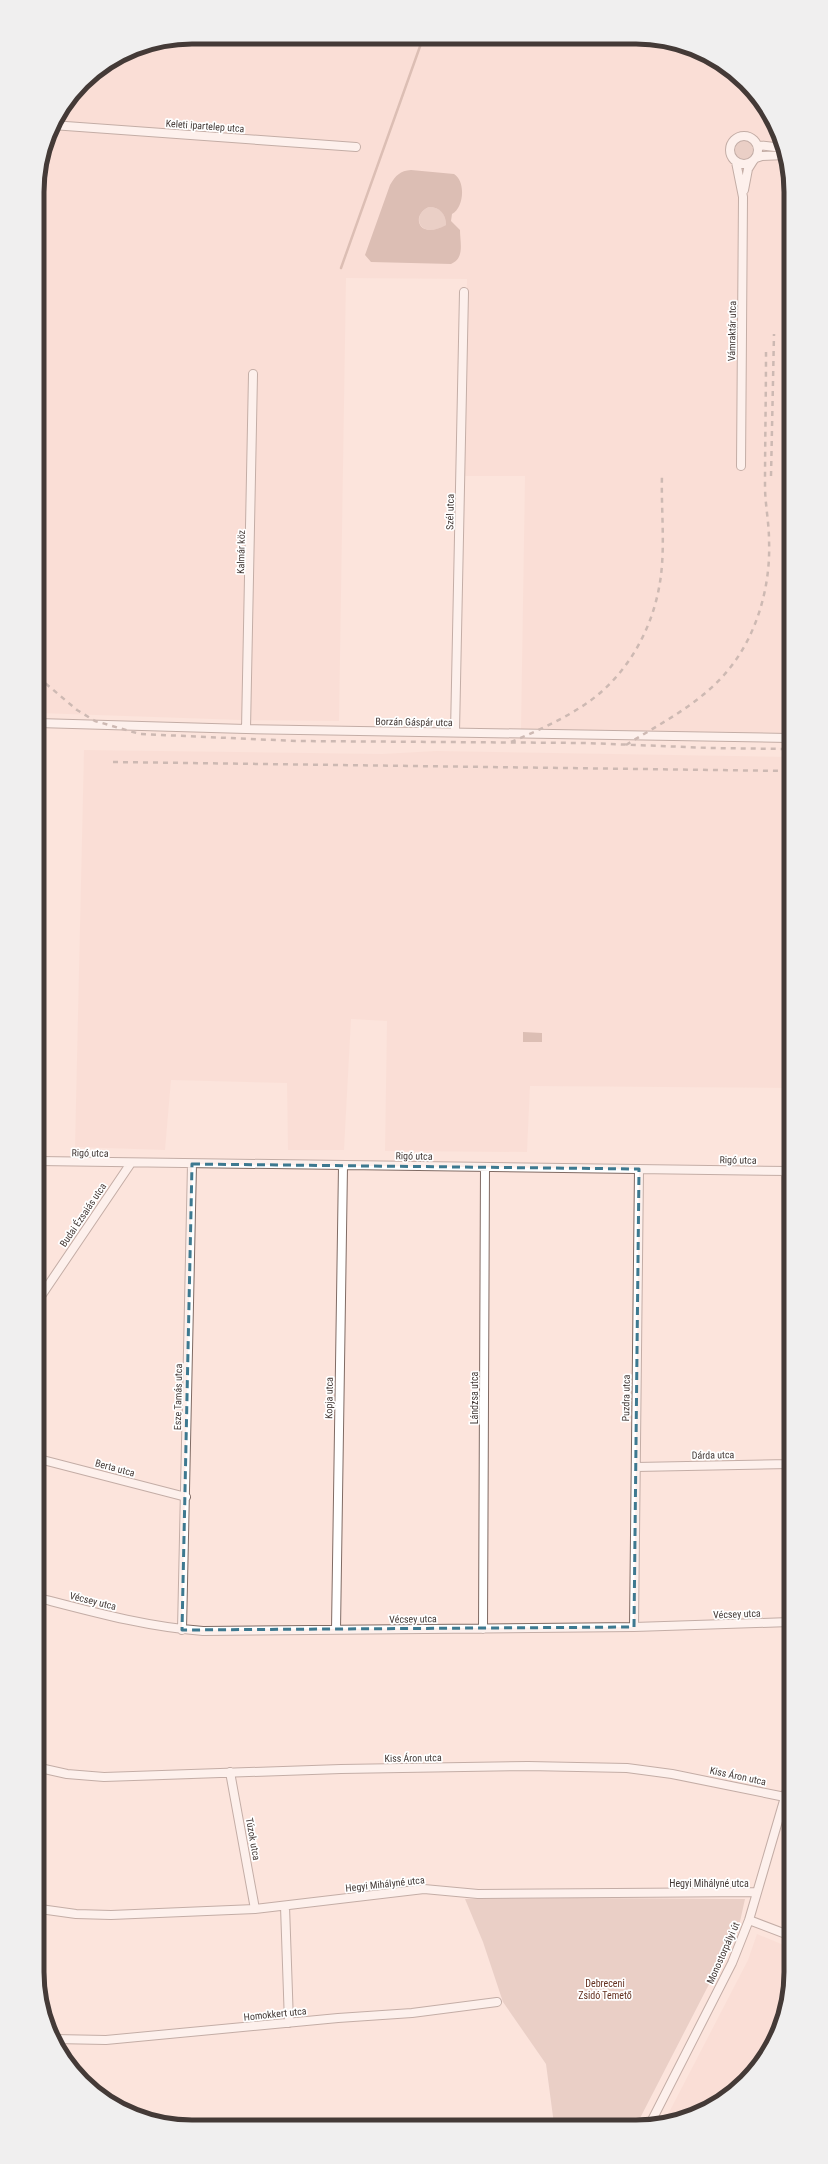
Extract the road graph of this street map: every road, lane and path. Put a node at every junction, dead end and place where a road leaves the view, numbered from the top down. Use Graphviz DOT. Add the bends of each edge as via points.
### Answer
graph roads {
  1 [pos="59,127"];
  2 [pos="757,145"];
  3 [pos="356,147"];
  4 [pos="777,147"];
  5 [pos="779,155"];
  6 [pos="754,160"];
  7 [pos="736,162"];
  8 [pos="743,197"];
  9 [pos="464,292"];
  10 [pos="253,374"];
  11 [pos="741,466"];
  12 [pos="44,723"];
  13 [pos="246,729"];
  14 [pos="455,732"];
  15 [pos="784,738"];
  16 [pos="44,1162"];
  17 [pos="131,1163"];
  18 [pos="192,1164"];
  19 [pos="342,1166"];
  20 [pos="485,1167"];
  21 [pos="639,1169"];
  22 [pos="784,1171"];
  23 [pos="44,1292"];
  24 [pos="44,1460"];
  25 [pos="784,1464"];
  26 [pos="636,1467"];
  27 [pos="186,1497"];
  28 [pos="44,1599"];
  29 [pos="784,1622"];
  30 [pos="634,1627"];
  31 [pos="483,1629"];
  32 [pos="182,1630"];
  33 [pos="336,1630"];
  34 [pos="44,1769"];
  35 [pos="230,1772"];
  36 [pos="784,1797"];
  37 [pos="784,1800"];
  38 [pos="757,1892"];
  39 [pos="285,1906"];
  40 [pos="255,1909"];
  41 [pos="44,1910"];
  42 [pos="749,1920"];
  43 [pos="784,1933"];
  44 [pos="497,2002"];
  45 [pos="289,2023"];
  46 [pos="61,2040"];
  47 [pos="652,2119"];
  1 -- 3 [label="street, Keleti ipartelep utca"];
  2 -- 4 [label="street"];
  2 -- 6 [label="street"];
  2 -- 7 [label="street" via="747,136 736,139 730,148"];
  5 -- 6 [label="street" via="762,156"];
  6 -- 7 [label="street" via="742,164"];
  6 -- 8 [label="street, Vámraktár utca" via="748,169"];
  7 -- 8 [label="street, Vámraktár utca"];
  8 -- 11 [label="street, Vámraktár utca"];
  9 -- 14 [label="street, Szél utca"];
  10 -- 13 [label="street, Kalmár köz"];
  12 -- 13 [label="street, Borzán Gáspár utca"];
  13 -- 14 [label="street, Borzán Gáspár utca"];
  14 -- 15 [label="street, Borzán Gáspár utca"];
  16 -- 17 [label="street, Rigó utca"];
  17 -- 18 [label="street, Rigó utca"];
  17 -- 23 [label="street, Budai Ézsaiás utca"];
  18 -- 19 [label="street, Rigó utca"];
  18 -- 27 [label="street, Esze Tamás utca"];
  19 -- 20 [label="street, Rigó utca"];
  19 -- 33 [label="street, Kopja utca"];
  20 -- 21 [label="street, Rigó utca"];
  20 -- 31 [label="street, Lándzsa utca"];
  21 -- 22 [label="street, Rigó utca"];
  21 -- 26 [label="street, Puzdra utca"];
  24 -- 27 [label="street, Berta utca"];
  25 -- 26 [label="street, Dárda utca"];
  26 -- 30 [label="street, Puzdra utca"];
  27 -- 32 [label="street, Esze Tamás utca"];
  28 -- 32 [label="street, Vécsey utca" via="101,1615"];
  29 -- 30 [label="street, Vécsey utca"];
  30 -- 31 [label="street, Vécsey utca"];
  31 -- 33 [label="street, Vécsey utca"];
  32 -- 33 [label="street, Vécsey utca"];
  34 -- 35 [label="street, Kiss Áron utca" via="104,1777"];
  35 -- 36 [label="street, Kiss Áron utca" via="528,1766 627,1768 672,1774"];
  35 -- 40 [label="street, Túzok utca"];
  37 -- 38 [label="street, Monostorpályi út"];
  38 -- 39 [label="street, Hegyi Mihályné utca" via="478,1894 424,1889"];
  38 -- 42 [label="street, Monostorpályi út"];
  39 -- 40 [label="street, Hegyi Mihályné utca"];
  39 -- 45 [label="street"];
  40 -- 41 [label="street, Hegyi Mihályné utca" via="111,1915"];
  42 -- 43 [label="street"];
  42 -- 47 [label="street, Monostorpályi út" via="732,1962"];
  44 -- 45 [label="street, Homokkert utca" via="412,2013"];
  45 -- 46 [label="street, Homokkert utca" via="106,2040"];
}
